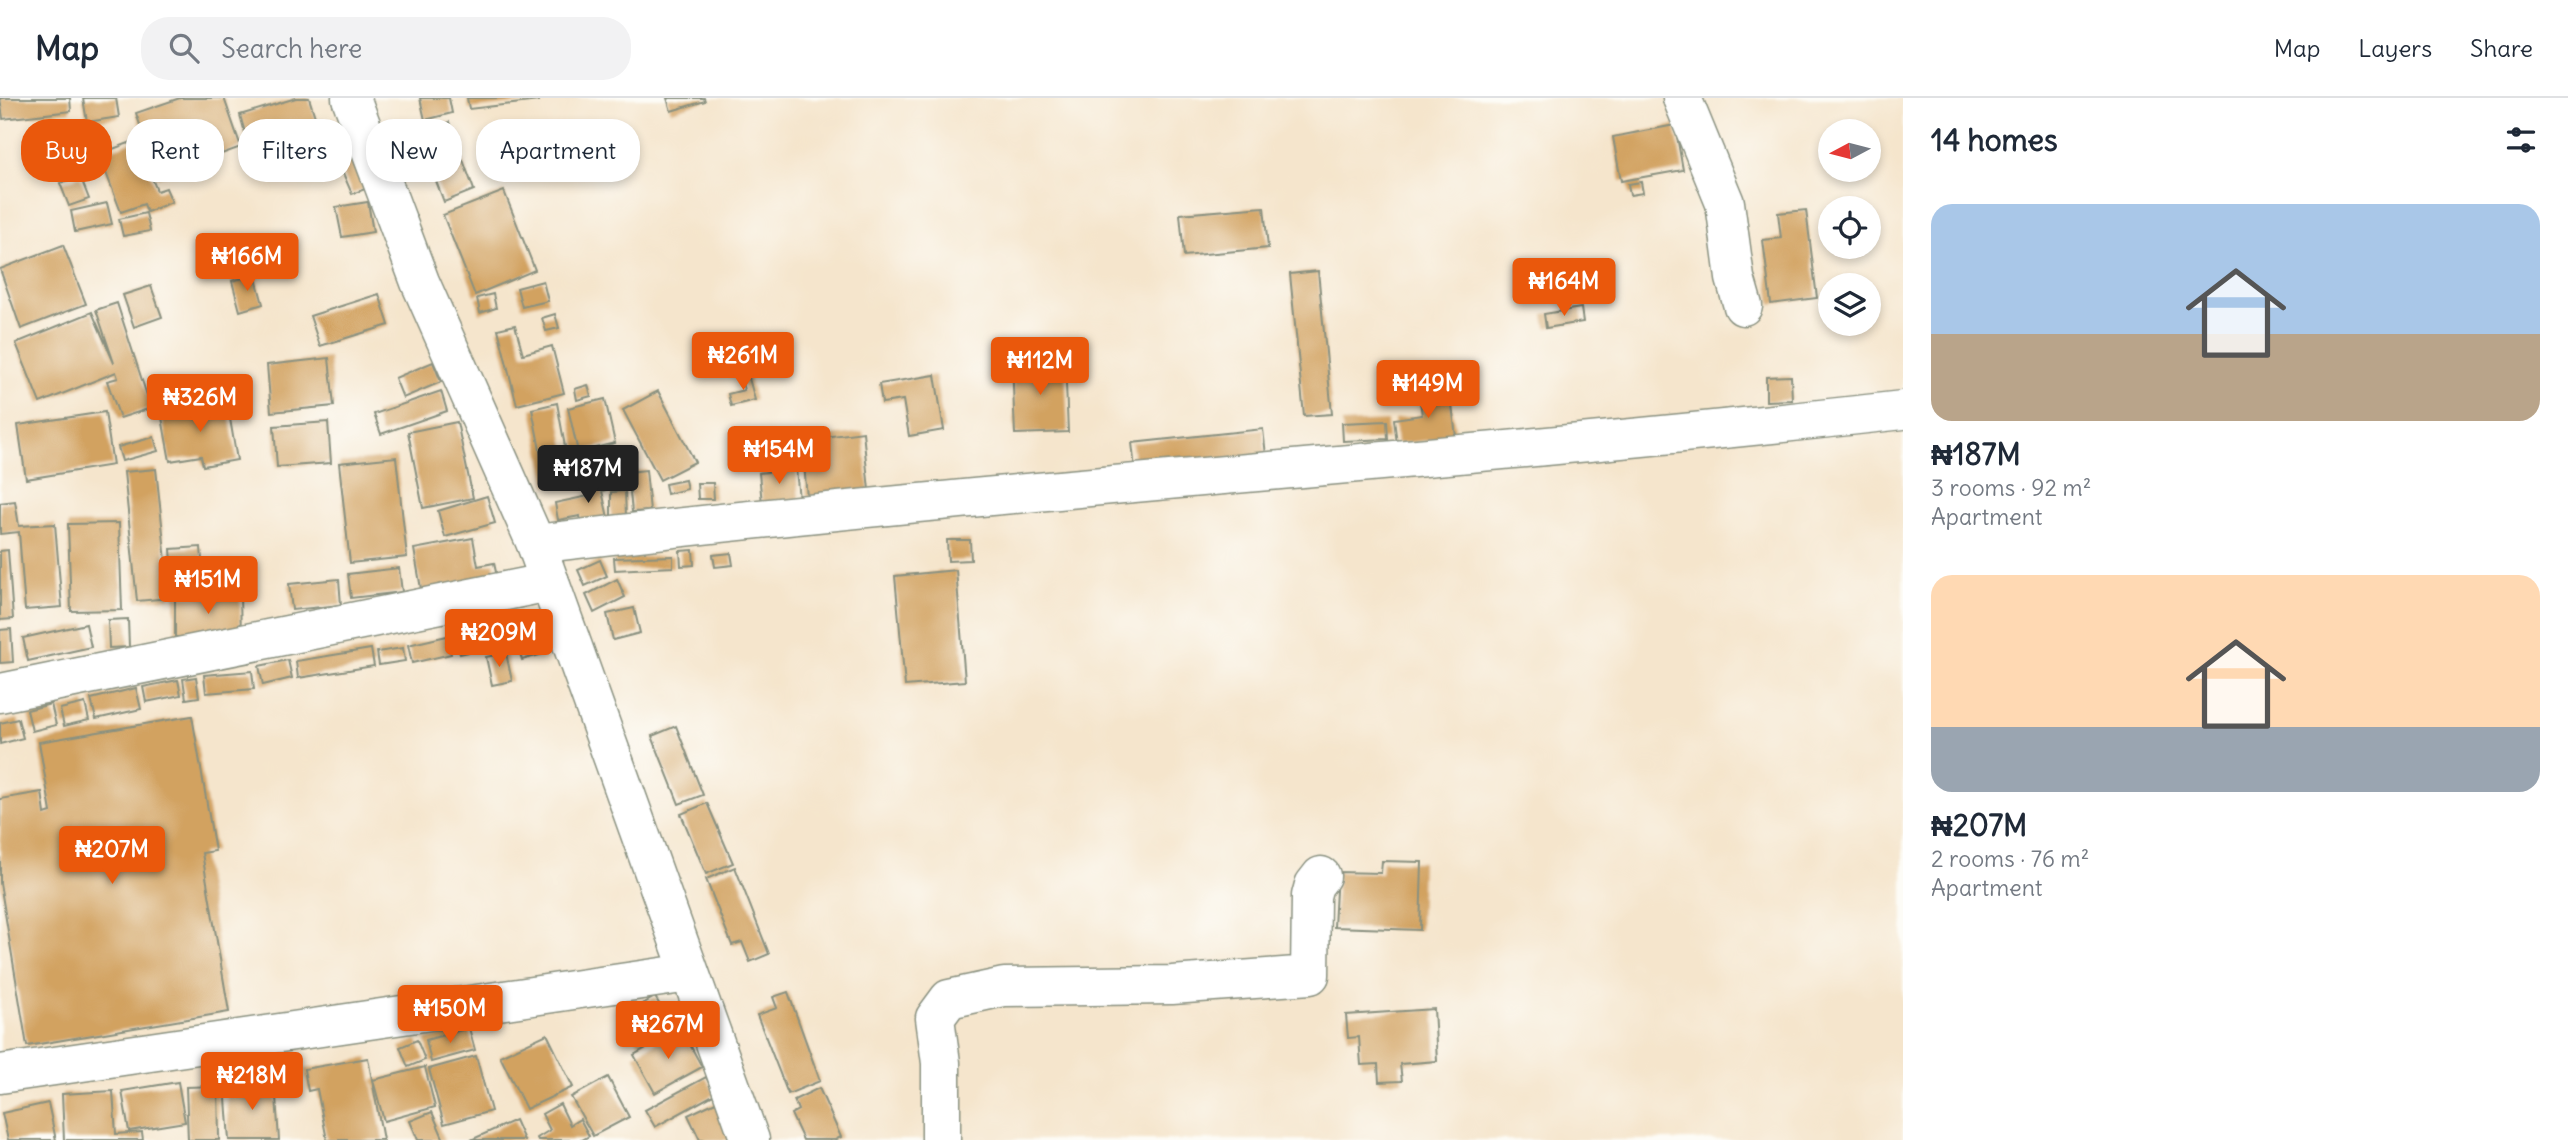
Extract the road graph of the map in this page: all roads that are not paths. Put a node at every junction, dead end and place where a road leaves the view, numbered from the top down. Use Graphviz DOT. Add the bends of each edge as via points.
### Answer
graph roads {
  1 [pos="351,98"];
  2 [pos="1682,98"];
  3 [pos="1743,306"];
  4 [pos="1903,410"];
  5 [pos="536,544"];
  6 [pos="550,582"];
  7 [pos="0,693"];
  8 [pos="1321,876"];
  9 [pos="690,973"];
  10 [pos="0,1074"];
  11 [pos="750,1140"];
  12 [pos="941,1140"];
  1 -- 5 [label="street" via="420,282"];
  2 -- 3 [label="street" via="1725,203"];
  4 -- 5 [label="street" via="871,506"];
  5 -- 6 [label="street"];
  6 -- 7 [label="street"];
  6 -- 9 [label="street"];
  8 -- 12 [label="street" via="1311,896 1310,975 1172,985 1004,987 949,999 934,1018 941,1063"];
  9 -- 10 [label="street"];
  9 -- 11 [label="street"];
}
